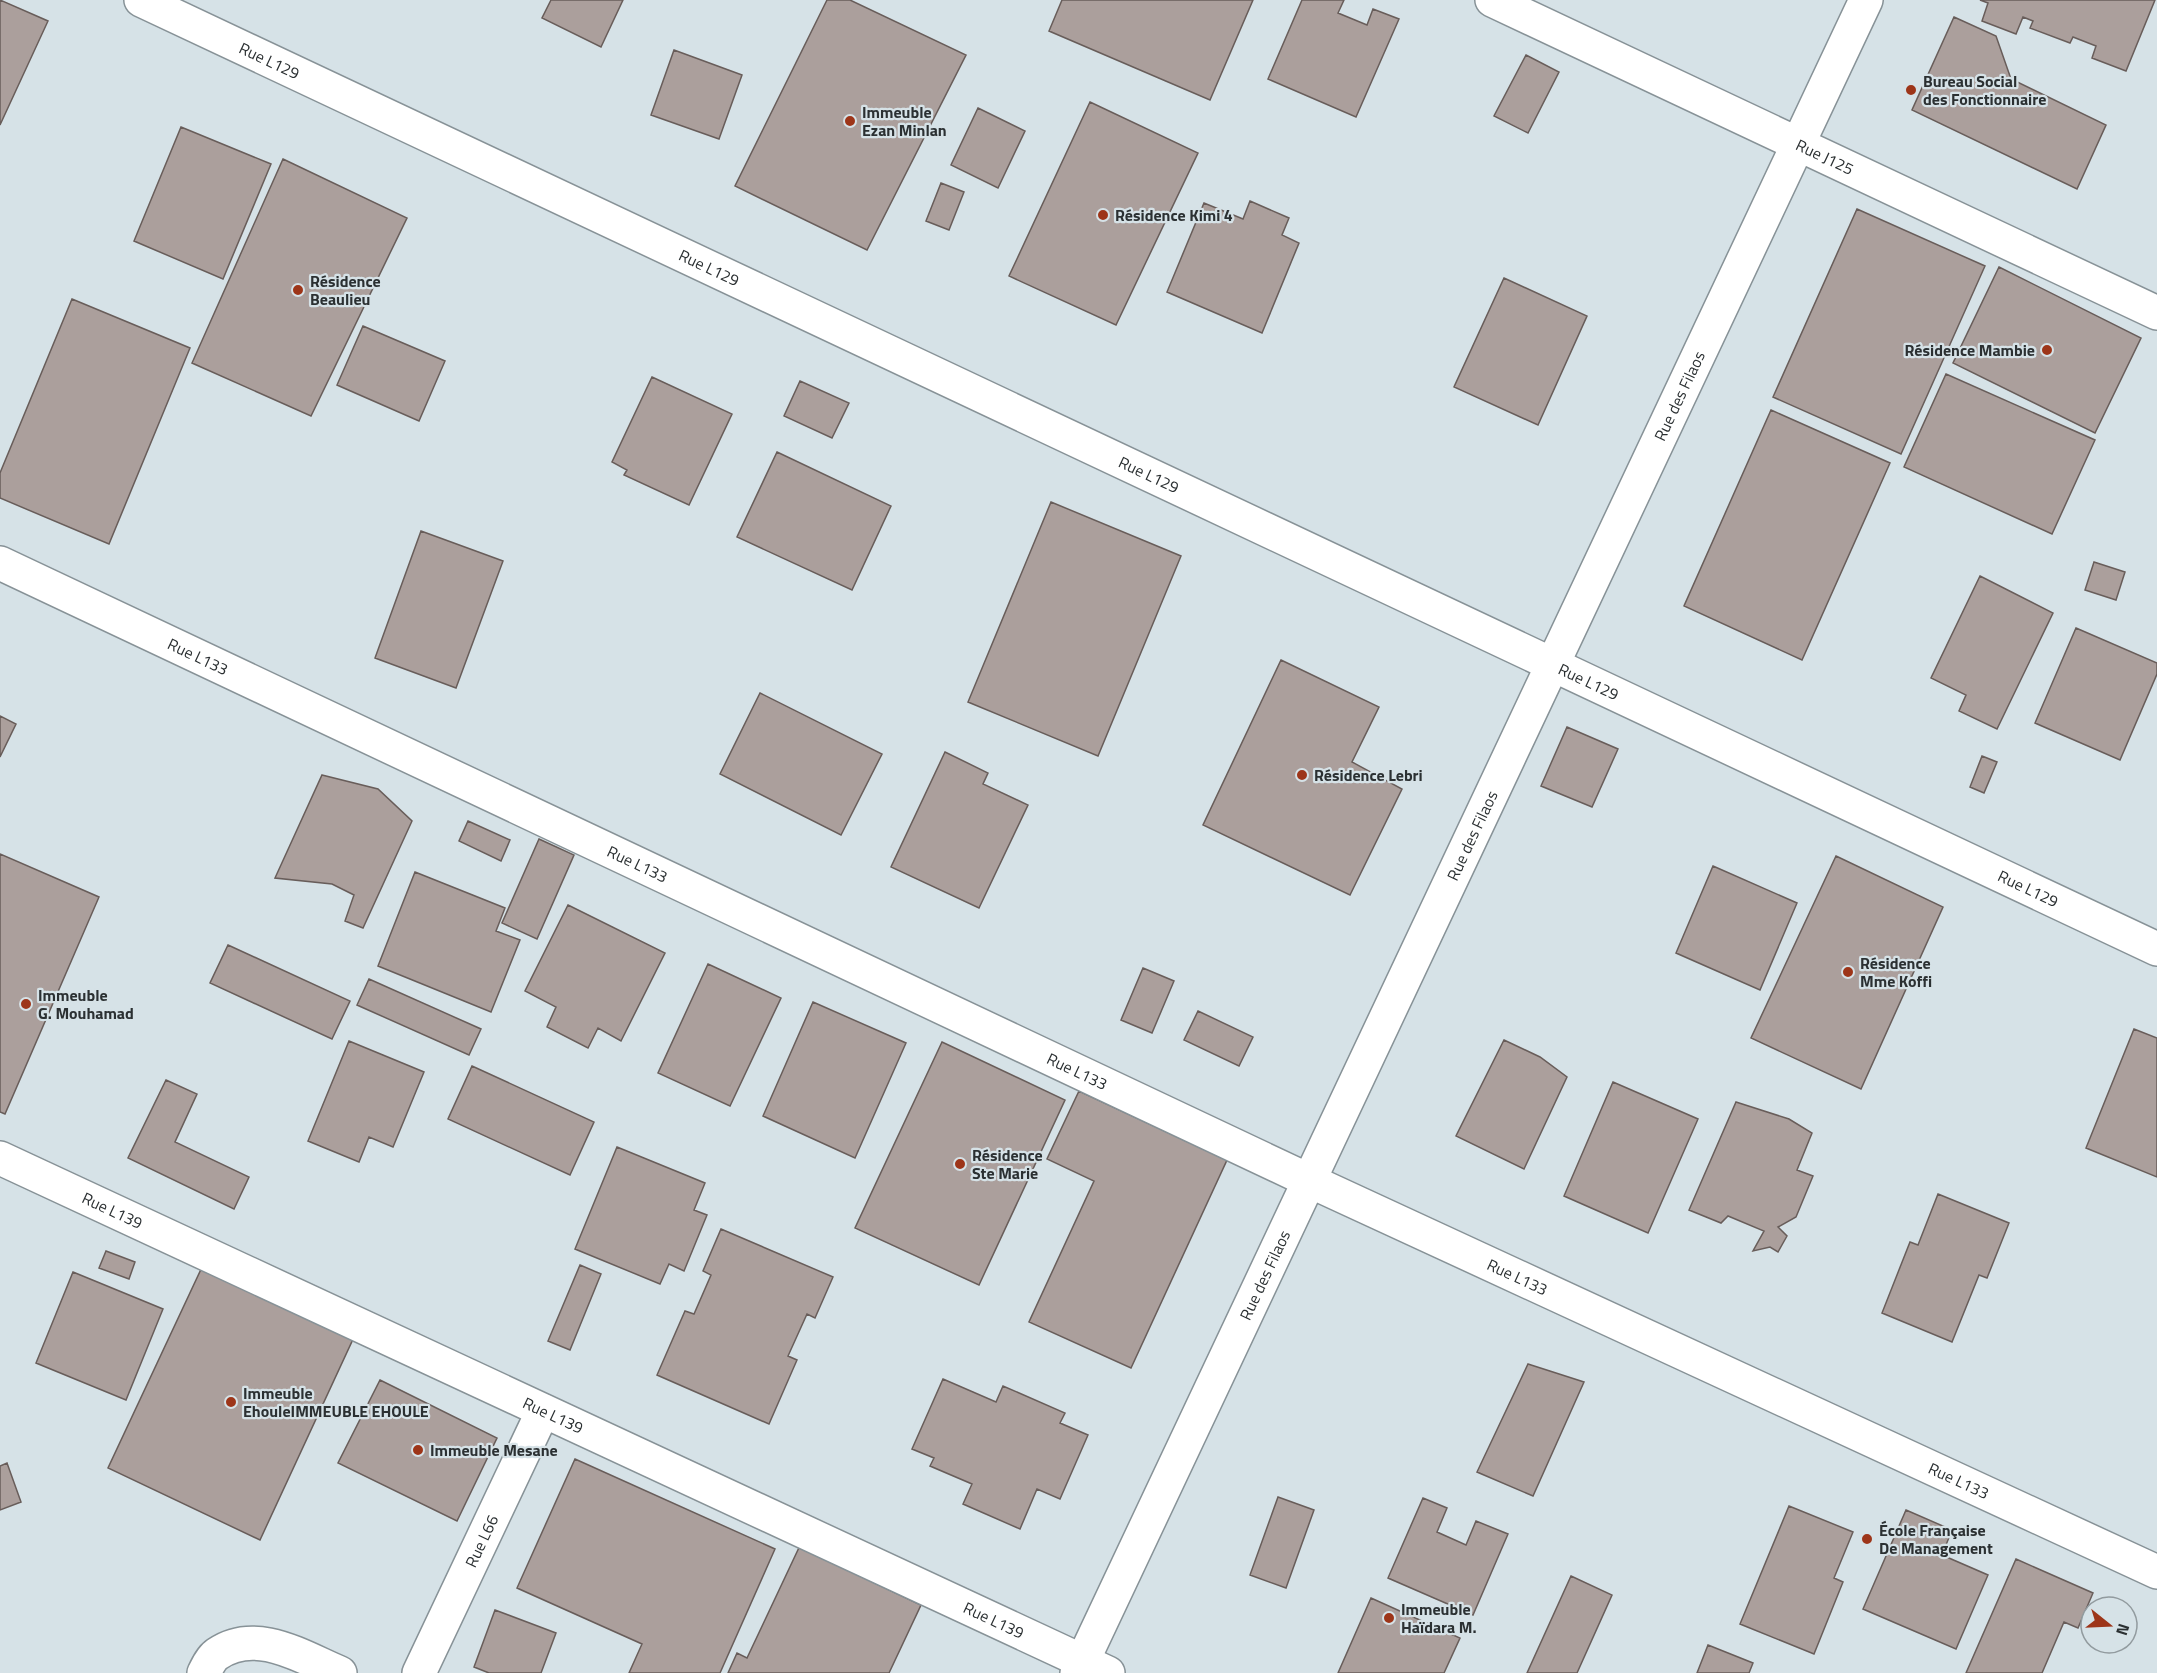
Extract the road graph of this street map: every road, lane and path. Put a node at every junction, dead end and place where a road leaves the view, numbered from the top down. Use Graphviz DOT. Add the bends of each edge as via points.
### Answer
graph roads {
  1 [pos="141,0"];
  2 [pos="1492,0"];
  3 [pos="1866,0"];
  4 [pos="1797,144"];
  5 [pos="2157,314"];
  6 [pos="0,563"];
  7 [pos="1552,666"];
  8 [pos="2157,949"];
  9 [pos="0,1158"];
  10 [pos="1310,1181"];
  11 [pos="543,1411"];
  12 [pos="2157,1572"];
  13 [pos="1089,1669"];
  14 [pos="204,1673"];
  15 [pos="340,1673"];
  16 [pos="419,1673"];
  1 -- 7 [label="street, Rue L129"];
  2 -- 4 [label="street, Rue J125"];
  3 -- 4 [label="street, Rue des Filaos"];
  4 -- 5 [label="street, Rue J125"];
  4 -- 7 [label="street, Rue des Filaos"];
  6 -- 10 [label="street, Rue L133"];
  7 -- 8 [label="street, Rue L129"];
  7 -- 10 [label="street, Rue des Filaos"];
  9 -- 11 [label="street, Rue L139"];
  10 -- 12 [label="street, Rue L133"];
  10 -- 13 [label="street, Rue des Filaos"];
  11 -- 13 [label="street, Rue L139"];
  11 -- 16 [label="street, Rue L66"];
  14 -- 15 [label="street" via="215,1655 245,1642 280,1647"];
}
